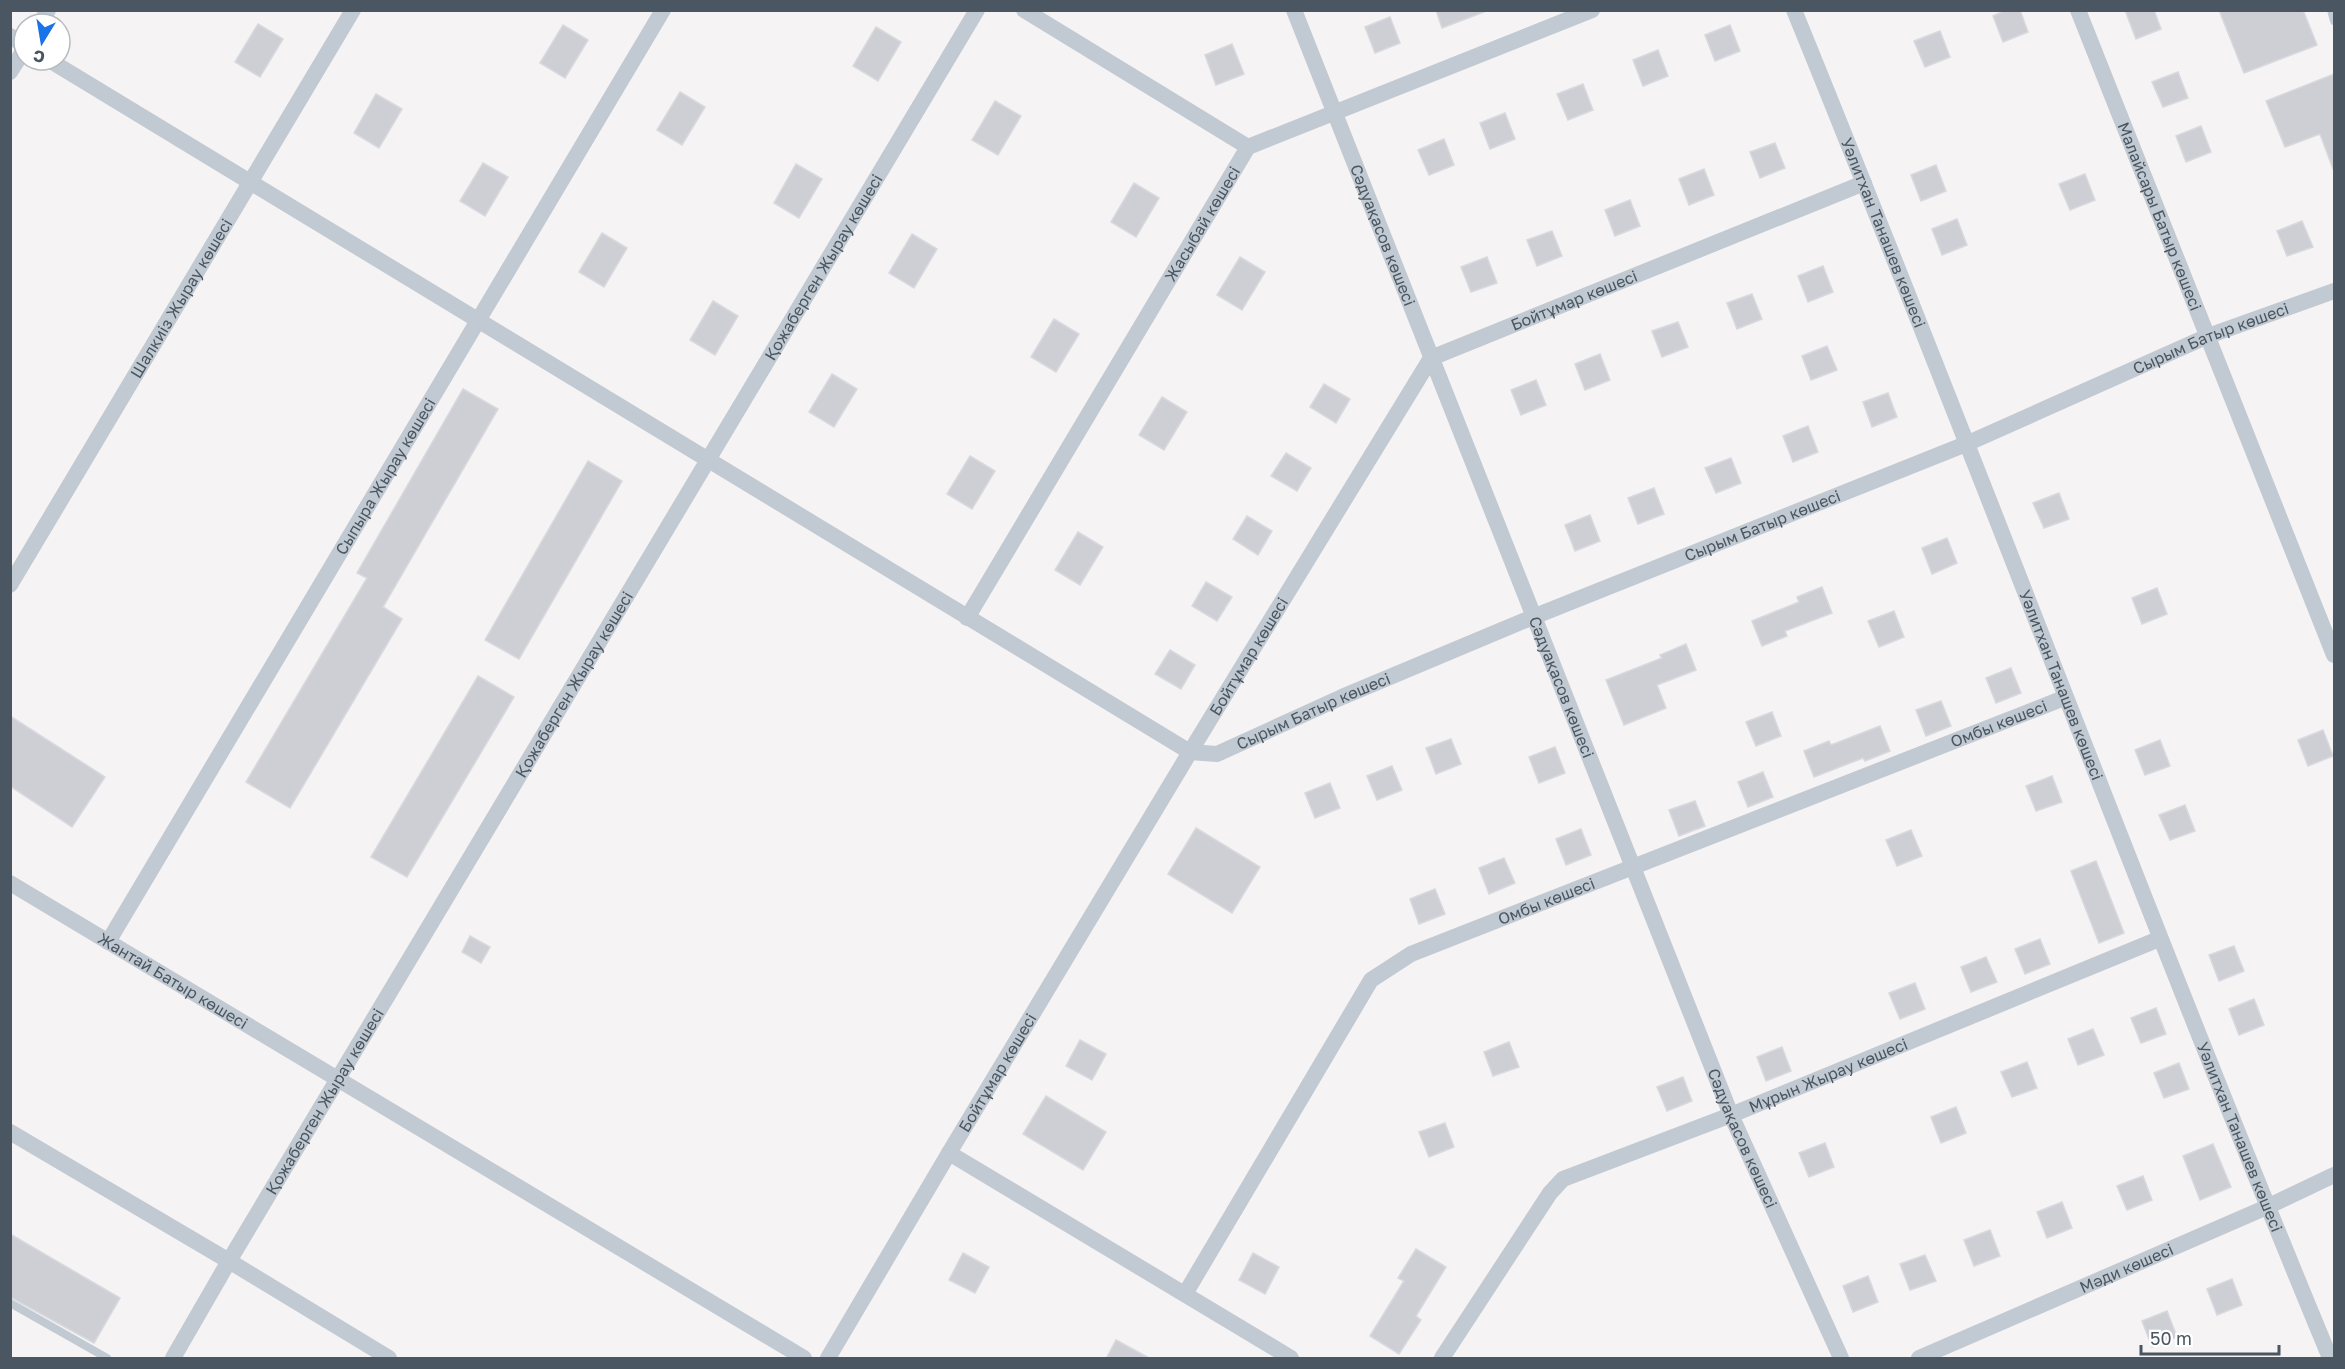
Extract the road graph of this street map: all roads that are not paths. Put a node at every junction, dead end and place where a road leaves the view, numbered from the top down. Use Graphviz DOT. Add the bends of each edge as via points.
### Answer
graph roads {
  1 [pos="353,10"];
  2 [pos="663,10"];
  3 [pos="977,10"];
  4 [pos="1024,10"];
  5 [pos="1294,10"];
  6 [pos="1592,10"];
  7 [pos="1794,10"];
  8 [pos="2078,10"];
  9 [pos="2331,10"];
  10 [pos="2334,21"];
  11 [pos="69,72"];
  12 [pos="1336,112"];
  13 [pos="1248,147"];
  14 [pos="251,181"];
  15 [pos="1864,183"];
  16 [pos="2334,291"];
  17 [pos="479,319"];
  18 [pos="2208,336"];
  19 [pos="1431,358"];
  20 [pos="1966,444"];
  21 [pos="707,459"];
  22 [pos="10,585"];
  23 [pos="1533,617"];
  24 [pos="967,618"];
  25 [pos="2334,655"];
  26 [pos="2064,698"];
  27 [pos="1190,752"];
  28 [pos="1632,867"];
  29 [pos="10,883"];
  30 [pos="2159,939"];
  31 [pos="108,942"];
  32 [pos="338,1078"];
  33 [pos="1731,1114"];
  34 [pos="10,1132"];
  35 [pos="949,1153"];
  36 [pos="2334,1175"];
  37 [pos="2267,1207"];
  38 [pos="229,1261"];
  39 [pos="1185,1294"];
  40 [pos="10,1303"];
  41 [pos="107,1359"];
  42 [pos="173,1359"];
  43 [pos="388,1359"];
  44 [pos="804,1359"];
  45 [pos="828,1359"];
  46 [pos="1291,1359"];
  47 [pos="1442,1359"];
  48 [pos="1841,1359"];
  49 [pos="1919,1359"];
  50 [pos="2330,1359"];
  1 -- 14 [label="street, Шалкиіз Жырау көшесі"];
  2 -- 17 [label="street, Сыпыра Жырау көшесі"];
  3 -- 21 [label="street, Қожаберген Жырау көшесі"];
  4 -- 13 [label="street"];
  5 -- 12 [label="street, Сәдуақасов көшесі"];
  6 -- 12 [label="street, Жасыбай көшесі"];
  7 -- 15 [label="street, Уәлитхан Танашев көшесі"];
  8 -- 18 [label="street, Малайсары Батыр көшесі"];
  9 -- 10 [label="lane"];
  11 -- 14 [label="street"];
  12 -- 13 [label="street, Жасыбай көшесі"];
  12 -- 19 [label="street, Сәдуақасов көшесі"];
  13 -- 24 [label="street, Жасыбай көшесі"];
  14 -- 17 [label="street"];
  14 -- 22 [label="street, Шалкиіз Жырау көшесі"];
  15 -- 19 [label="street, Бойтұмар көшесі"];
  15 -- 20 [label="street, Уәлитхан Танашев көшесі"];
  16 -- 18 [label="street, Сырым Батыр көшесі"];
  17 -- 21 [label="street"];
  17 -- 31 [label="street, Сыпыра Жырау көшесі"];
  18 -- 20 [label="street, Сырым Батыр көшесі"];
  18 -- 25 [label="street, Малайсары Батыр көшесі"];
  19 -- 23 [label="street, Сәдуақасов көшесі"];
  19 -- 27 [label="street, Бойтұмар көшесі"];
  20 -- 23 [label="street, Сырым Батыр көшесі"];
  20 -- 26 [label="street, Уәлитхан Танашев көшесі"];
  21 -- 24 [label="street"];
  21 -- 32 [label="street, Қожаберген Жырау көшесі"];
  23 -- 27 [label="street, Сырым Батыр көшесі" via="1217,754"];
  23 -- 28 [label="street, Сәдуақасов көшесі"];
  24 -- 27 [label="street"];
  26 -- 28 [label="street, Омбы көшесі"];
  26 -- 30 [label="street, Уәлитхан Танашев көшесі"];
  27 -- 35 [label="street, Бойтұмар көшесі"];
  28 -- 33 [label="street, Сәдуақасов көшесі"];
  28 -- 39 [label="street, Омбы көшесі" via="1412,954 1371,980"];
  29 -- 31 [label="street, Жантай Батыр көшесі"];
  30 -- 33 [label="street, Мұрын Жырау көшесі"];
  30 -- 37 [label="street, Уәлитхан Танашев көшесі"];
  31 -- 32 [label="street, Жантай Батыр көшесі"];
  32 -- 38 [label="street, Қожаберген Жырау көшесі"];
  32 -- 44 [label="street, Жантай Батыр көшесі"];
  33 -- 47 [label="street, Мұрын Жырау көшесі" via="1563,1179"];
  33 -- 48 [label="street, Сәдуақасов көшесі"];
  34 -- 38 [label="street"];
  35 -- 39 [label="street"];
  35 -- 45 [label="street, Бойтұмар көшесі"];
  36 -- 37 [label="street, Мәди көшесі"];
  37 -- 49 [label="street, Мәди көшесі"];
  37 -- 50 [label="street, Уәлитхан Танашев көшесі"];
  38 -- 42 [label="street, Қожаберген Жырау көшесі"];
  38 -- 43 [label="street"];
  39 -- 46 [label="street"];
  40 -- 41 [label="lane"];
}
